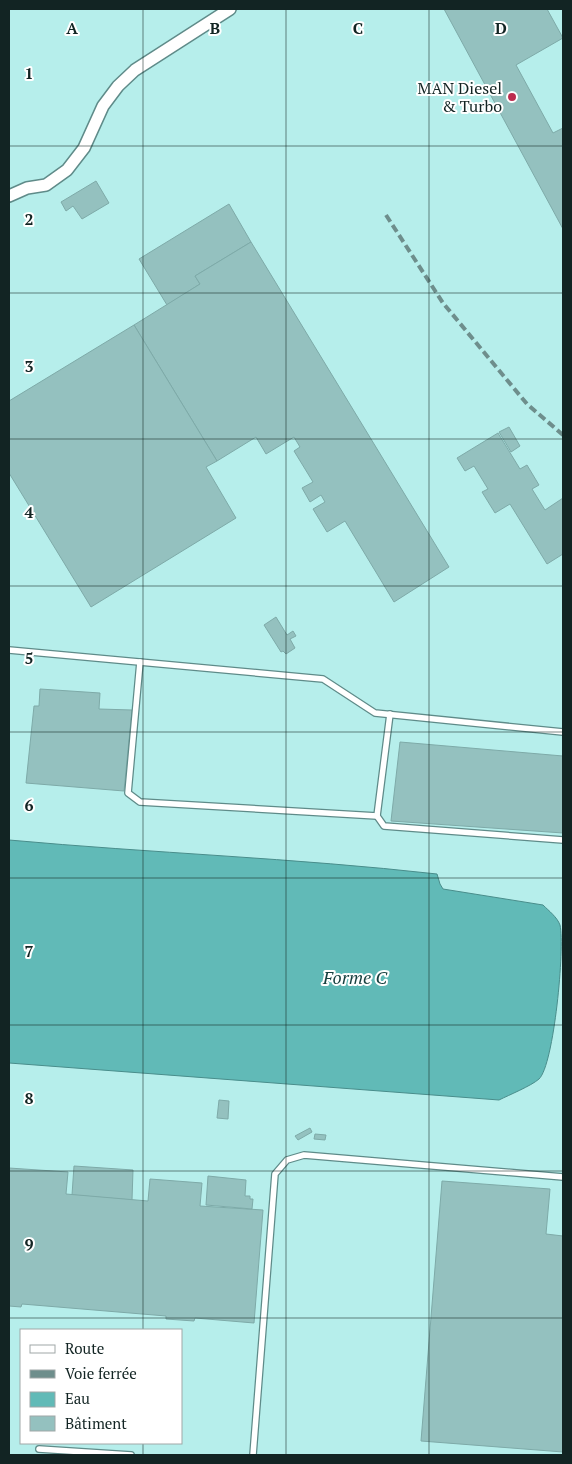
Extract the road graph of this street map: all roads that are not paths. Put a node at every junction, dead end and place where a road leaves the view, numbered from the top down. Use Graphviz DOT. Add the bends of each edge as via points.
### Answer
graph roads {
  1 [pos="230,9"];
  2 [pos="9,196"];
  3 [pos="9,650"];
  4 [pos="140,662"];
  5 [pos="390,714"];
  6 [pos="563,732"];
  7 [pos="377,816"];
  8 [pos="563,840"];
  9 [pos="563,1176"];
  10 [pos="39,1449"];
  11 [pos="131,1455"];
  12 [pos="253,1455"];
  1 -- 2 [label="street" via="135,70 118,86 103,106 84,148 67,170 46,185 27,188"];
  3 -- 4 [label="lane"];
  4 -- 5 [label="lane" via="323,679 375,713"];
  4 -- 7 [label="lane" via="128,793 140,802"];
  5 -- 6 [label="lane"];
  5 -- 7 [label="lane"];
  7 -- 8 [label="lane" via="384,826"];
  9 -- 12 [label="lane" via="304,1155 287,1160 275,1174"];
  10 -- 11 [label="lane"];
}
